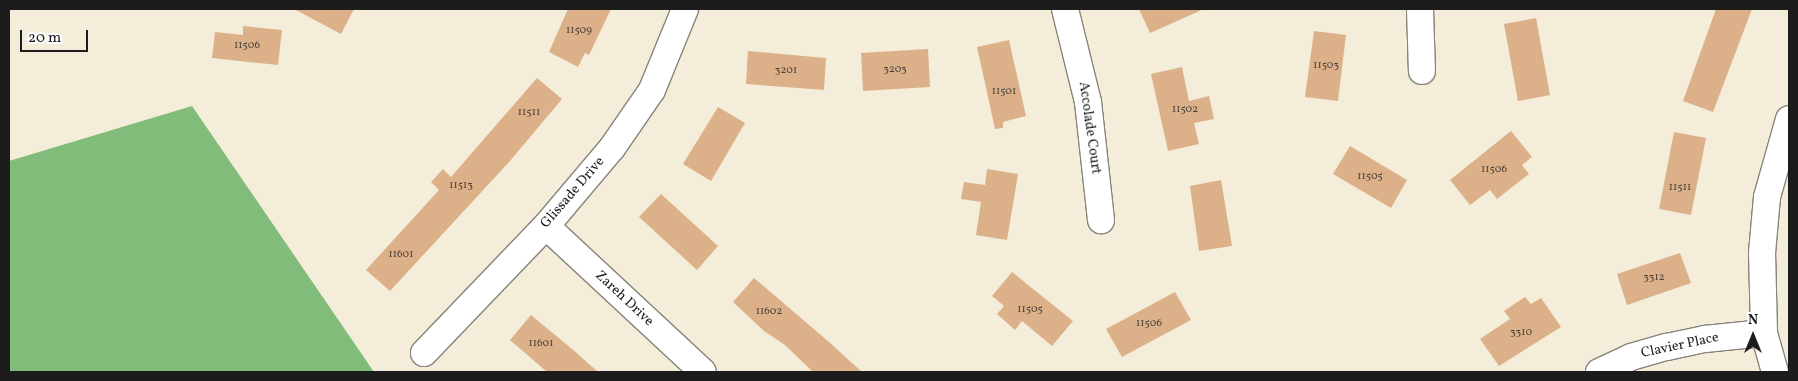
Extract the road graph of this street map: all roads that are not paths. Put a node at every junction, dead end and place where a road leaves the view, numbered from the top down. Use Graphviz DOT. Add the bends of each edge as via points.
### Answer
graph roads {
  1 [pos="685,9"];
  2 [pos="1065,9"];
  3 [pos="1420,9"];
  4 [pos="1422,71"];
  5 [pos="1789,119"];
  6 [pos="1101,220"];
  7 [pos="546,226"];
  8 [pos="1764,333"];
  9 [pos="424,352"];
  10 [pos="703,372"];
  11 [pos="1599,372"];
  12 [pos="1775,372"];
  1 -- 7 [label="street, Glissade Drive" via="652,90 612,148"];
  2 -- 6 [label="street, Accolade Court" via="1088,102"];
  3 -- 4 [label="street"];
  5 -- 8 [label="street" via="1767,197 1762,253"];
  7 -- 9 [label="street, Glissade Drive"];
  7 -- 10 [label="street, Zareh Drive"];
  8 -- 11 [label="street, Clavier Place" via="1667,347 1630,357"];
  8 -- 12 [label="street"];
}
